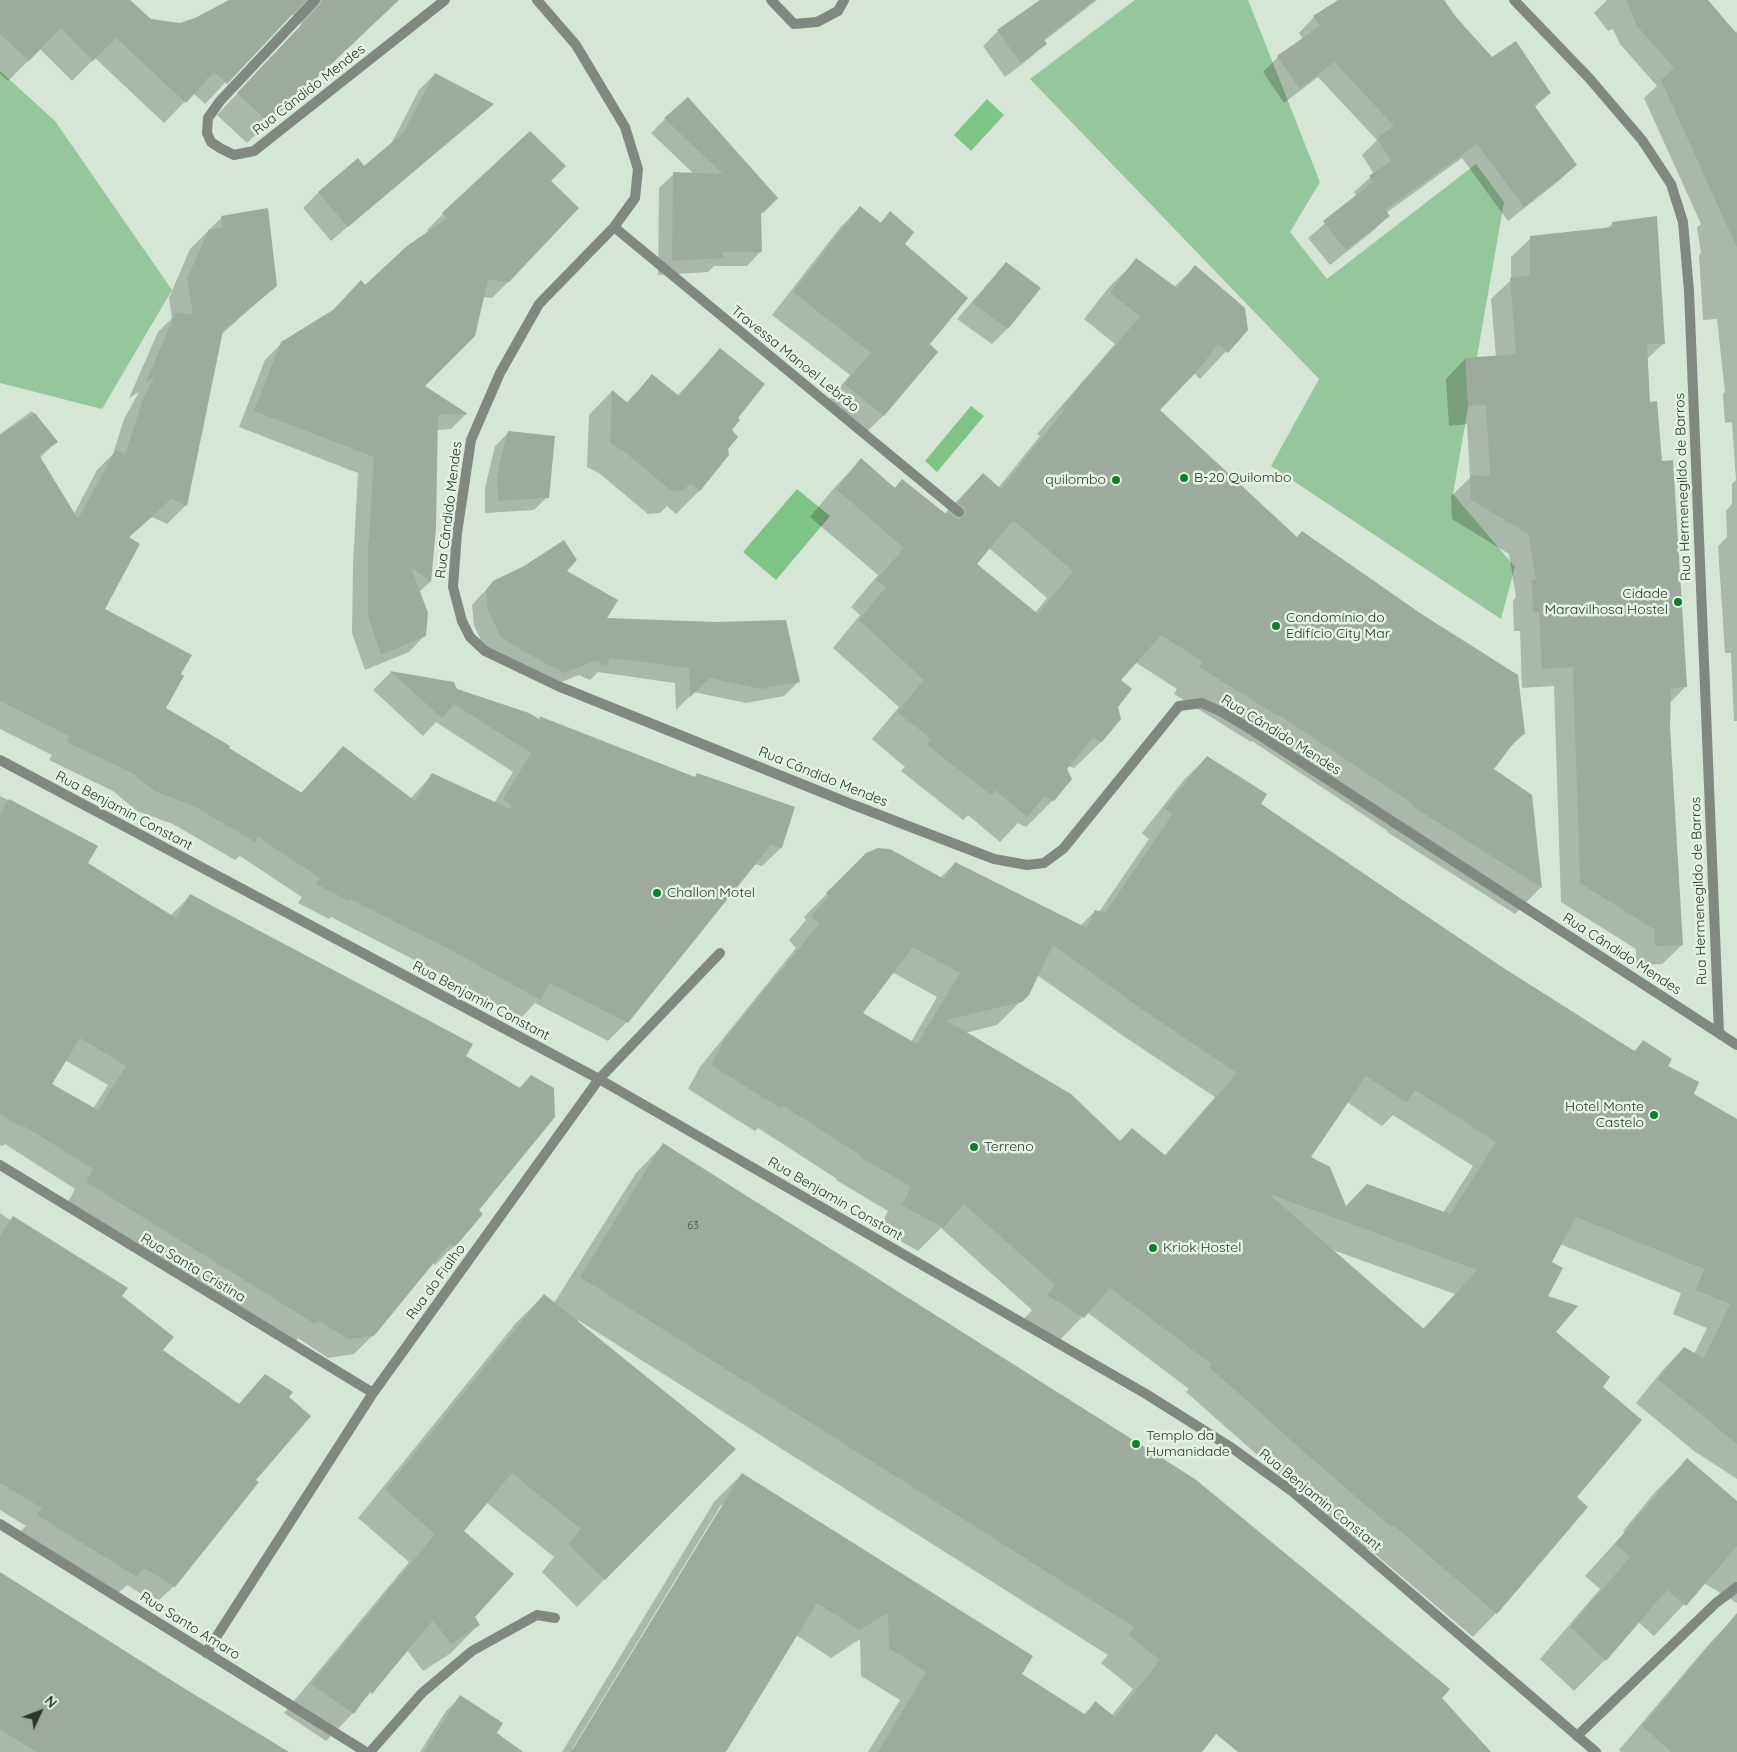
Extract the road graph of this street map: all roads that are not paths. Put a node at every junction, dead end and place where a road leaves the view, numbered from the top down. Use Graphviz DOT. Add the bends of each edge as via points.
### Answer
graph roads {
  1 [pos="316,0"];
  2 [pos="445,0"];
  3 [pos="536,0"];
  4 [pos="771,0"];
  5 [pos="844,0"];
  6 [pos="1514,0"];
  7 [pos="614,227"];
  8 [pos="959,512"];
  9 [pos="0,760"];
  10 [pos="720,953"];
  11 [pos="1719,1033"];
  12 [pos="1737,1045"];
  13 [pos="599,1079"];
  14 [pos="0,1166"];
  15 [pos="373,1393"];
  16 [pos="0,1524"];
  17 [pos="1737,1587"];
  18 [pos="555,1618"];
  19 [pos="206,1652"];
  20 [pos="1577,1736"];
  21 [pos="366,1752"];
  22 [pos="370,1752"];
  23 [pos="1596,1752"];
  1 -- 2 [label="street, Rua Cândido Mendes" via="220,101 208,118 207,133 211,142 234,155 254,151"];
  3 -- 7 [label="street, Rua Cândido Mendes" via="576,45 625,127 638,169 634,198"];
  4 -- 5 [label="street" via="794,24 817,22 838,11"];
  6 -- 11 [label="street, Rua Hermenegildo de Barros" via="1589,78 1642,140 1671,184 1683,222 1690,291"];
  7 -- 8 [label="street, Travessa Manoel Lebrão"];
  7 -- 11 [label="street, Rua Cândido Mendes" via="539,304 500,373 471,440 457,533 453,587 470,637 485,651 558,686 842,800 994,859 1027,865 1044,863 1062,849 1179,706 1202,703 1250,729"];
  9 -- 13 [label="street, Rua Benjamin Constant"];
  10 -- 13 [label="street, Rua do Fialho"];
  11 -- 12 [label="street, Rua Cândido Mendes"];
  13 -- 15 [label="street, Rua do Fialho"];
  13 -- 20 [label="street, Rua Benjamin Constant" via="1146,1394 1232,1448 1315,1510"];
  14 -- 15 [label="street, Rua Santa Cristina"];
  15 -- 19 [label="street, Rua do Fialho"];
  16 -- 19 [label="street, Rua Santo Amaro"];
  17 -- 20 [label="street" via="1716,1603"];
  18 -- 22 [label="street" via="537,1616 472,1651 422,1693"];
  19 -- 21 [label="street, Rua Santo Amaro"];
  20 -- 23 [label="street, Rua Benjamin Constant"];
}
